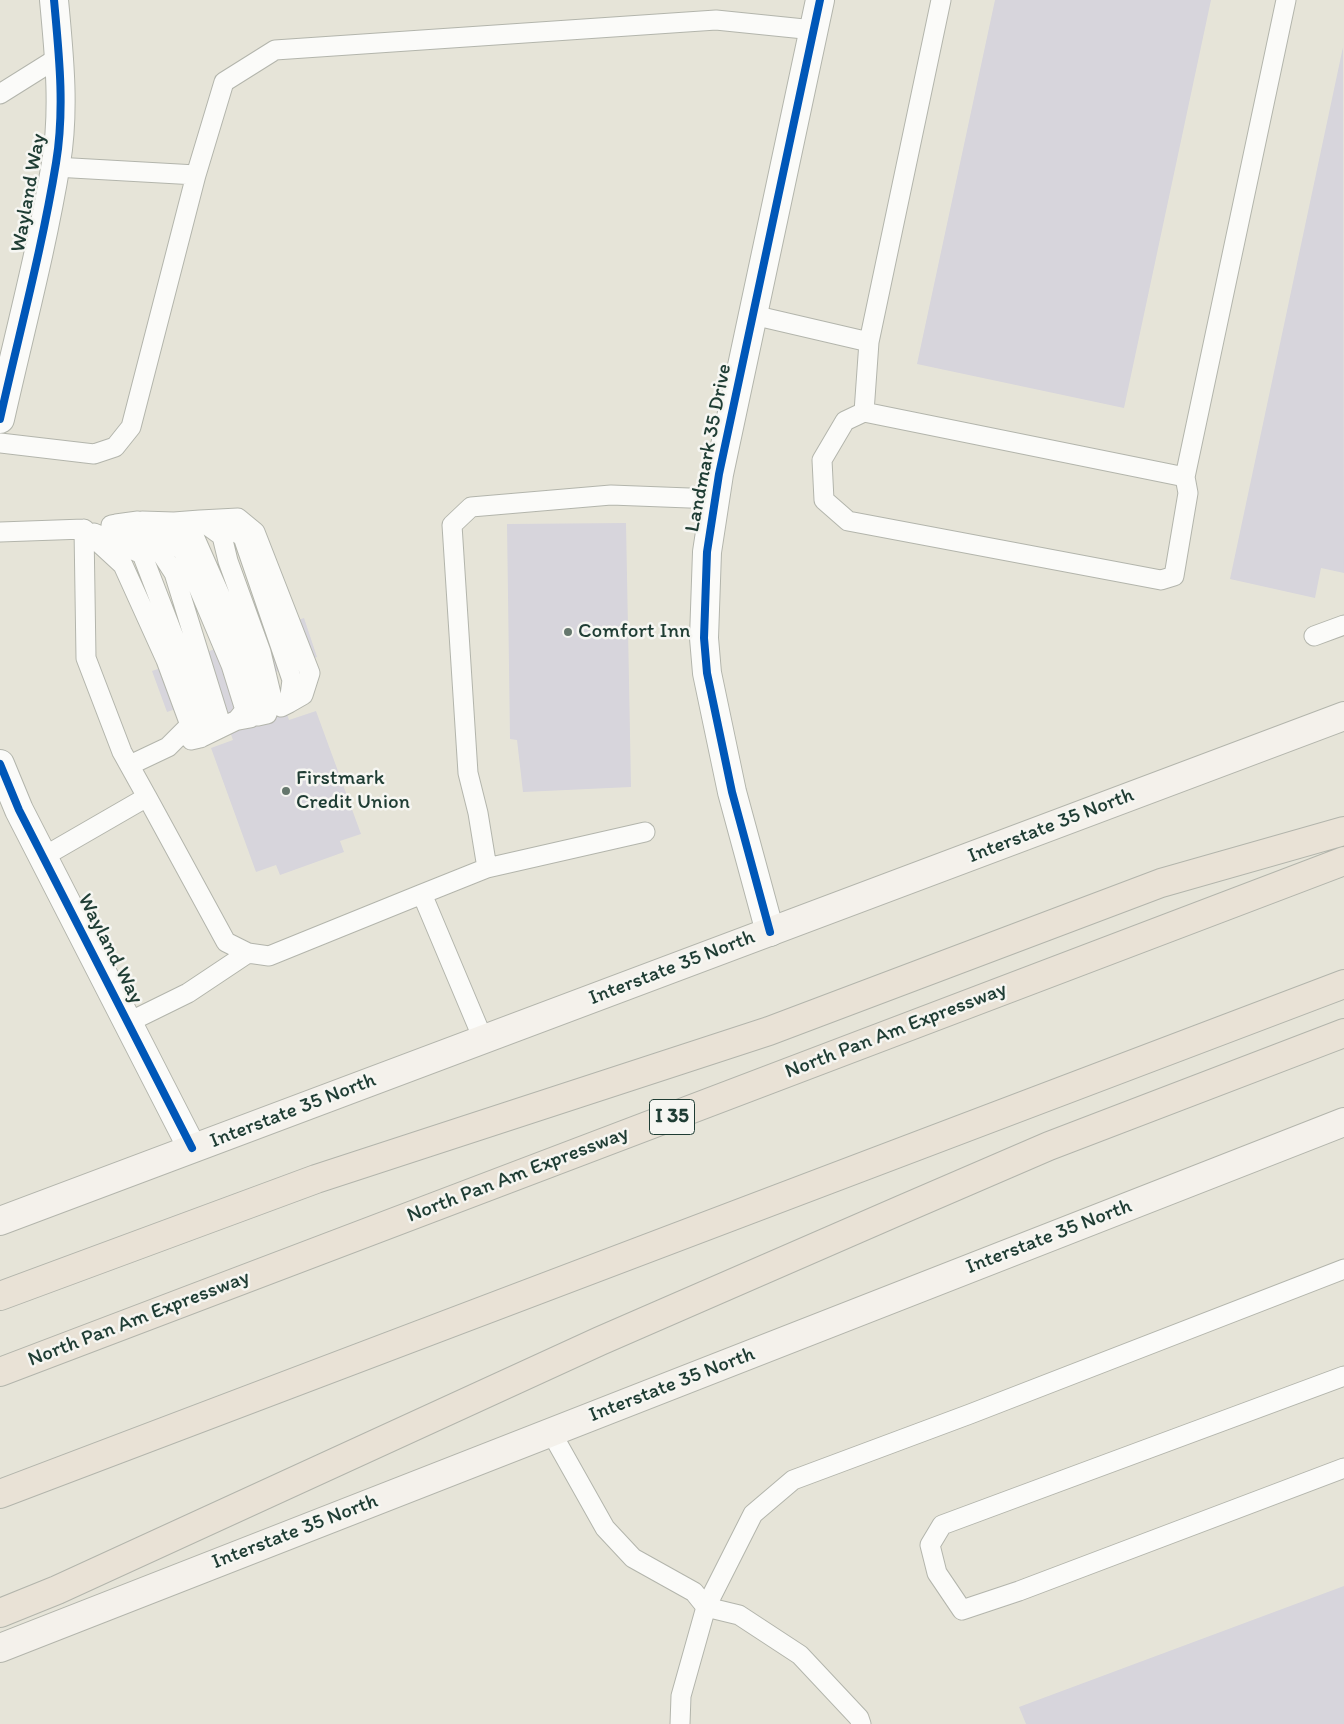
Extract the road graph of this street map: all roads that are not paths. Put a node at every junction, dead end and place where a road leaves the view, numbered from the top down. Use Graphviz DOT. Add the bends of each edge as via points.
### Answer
graph roads {
  1 [pos="54,0"];
  2 [pos="820,0"];
  3 [pos="940,0"];
  4 [pos="1286,0"];
  5 [pos="814,30"];
  6 [pos="59,57"];
  7 [pos="0,94"];
  8 [pos="55,167"];
  9 [pos="196,175"];
  10 [pos="753,314"];
  11 [pos="869,342"];
  12 [pos="8,351"];
  13 [pos="864,412"];
  14 [pos="0,419"];
  15 [pos="0,443"];
  16 [pos="1185,477"];
  17 [pos="716,499"];
  18 [pos="200,520"];
  19 [pos="138,521"];
  20 [pos="174,522"];
  21 [pos="116,524"];
  22 [pos="84,529"];
  23 [pos="0,532"];
  24 [pos="1344,625"];
  25 [pos="1314,636"];
  26 [pos="1344,716"];
  27 [pos="252,717"];
  28 [pos="200,738"];
  29 [pos="168,747"];
  30 [pos="130,765"];
  31 [pos="1,770"];
  32 [pos="147,797"];
  33 [pos="1344,831"];
  34 [pos="645,832"];
  35 [pos="43,857"];
  36 [pos="1344,861"];
  37 [pos="487,868"];
  38 [pos="422,894"];
  39 [pos="770,932"];
  40 [pos="248,953"];
  41 [pos="1344,984"];
  42 [pos="128,1023"];
  43 [pos="1344,1033"];
  44 [pos="483,1039"];
  45 [pos="1344,1122"];
  46 [pos="192,1148"];
  47 [pos="0,1221"];
  48 [pos="1344,1269"];
  49 [pos="0,1296"];
  50 [pos="0,1372"];
  51 [pos="1344,1376"];
  52 [pos="551,1432"];
  53 [pos="1344,1468"];
  54 [pos="0,1494"];
  55 [pos="706,1607"];
  56 [pos="0,1613"];
  57 [pos="0,1648"];
  58 [pos="680,1724"];
  59 [pos="862,1724"];
  1 -- 6 [label="street, Wayland Way"];
  2 -- 5 [label="street, Landmark 35 Drive"];
  3 -- 11 [label="lane"];
  4 -- 16 [label="lane"];
  5 -- 9 [label="lane" via="716,20 275,50 224,82"];
  5 -- 10 [label="street, Landmark 35 Drive"];
  6 -- 7 [label="lane"];
  6 -- 8 [label="street, Wayland Way" via="61,89"];
  8 -- 9 [label="lane"];
  8 -- 12 [label="street, Wayland Way" via="48,207"];
  9 -- 15 [label="lane" via="131,427 116,447 94,454"];
  10 -- 11 [label="lane"];
  10 -- 17 [label="street, Landmark 35 Drive"];
  11 -- 13 [label="lane"];
  12 -- 14 [label="street, Wayland Way"];
  13 -- 16 [label="lane"];
  13 -- 16 [label="lane" via="845,421 822,460 824,500 848,521 1161,580 1174,576 1188,493"];
  17 -- 37 [label="lane" via="611,495 471,507 452,525 468,773"];
  17 -- 39 [label="street, Landmark 35 Drive" via="707,552 704,638 707,674 732,792"];
  18 -- 20 [label="lane"];
  18 -- 27 [label="lane" via="222,536 261,652 272,698"];
  18 -- 27 [label="lane" via="225,526 243,537 292,680 289,703"];
  19 -- 20 [label="lane"];
  19 -- 21 [label="lane"];
  19 -- 27 [label="lane" via="156,529 183,551 231,666 244,710"];
  20 -- 27 [label="lane" via="194,536 236,631 259,702"];
  21 -- 22 [label="lane"];
  21 -- 28 [label="lane" via="160,553 174,573 220,718"];
  22 -- 23 [label="lane"];
  22 -- 28 [label="lane" via="142,554 204,715"];
  22 -- 29 [label="lane" via="123,564 166,660 190,725"];
  22 -- 30 [label="lane" via="86,658"];
  24 -- 25 [label="lane"];
  26 -- 39 [label="main road, Interstate 35 North"];
  27 -- 28 [label="lane"];
  28 -- 29 [label="lane"];
  29 -- 30 [label="lane"];
  30 -- 32 [label="lane"];
  31 -- 35 [label="street, Wayland Way"];
  32 -- 35 [label="lane"];
  32 -- 40 [label="lane" via="226,942"];
  33 -- 49 [label="highway" via="1160,883 769,1031 316,1179"];
  34 -- 37 [label="lane"];
  35 -- 42 [label="street, Wayland Way"];
  36 -- 50 [label="highway, North Pan Am Expressway / I 35"];
  37 -- 38 [label="lane"];
  38 -- 40 [label="lane" via="269,956"];
  38 -- 44 [label="lane"];
  39 -- 44 [label="main road, Interstate 35 North"];
  40 -- 42 [label="lane" via="188,993"];
  41 -- 54 [label="highway"];
  42 -- 46 [label="street, Wayland Way"];
  43 -- 56 [label="highway" via="1049,1146 912,1205 600,1341 58,1590"];
  44 -- 46 [label="main road, Interstate 35 North"];
  45 -- 52 [label="main road, Interstate 35 North"];
  46 -- 47 [label="main road, Interstate 35 North"];
  48 -- 55 [label="lane" via="793,1480 753,1514"];
  51 -- 53 [label="lane" via="942,1525 930,1545 937,1573 962,1610"];
  52 -- 55 [label="lane" via="606,1528 634,1558 694,1592"];
  52 -- 57 [label="main road, Interstate 35 North"];
  55 -- 58 [label="lane" via="681,1696"];
  55 -- 59 [label="lane" via="739,1615 800,1655"];
}
